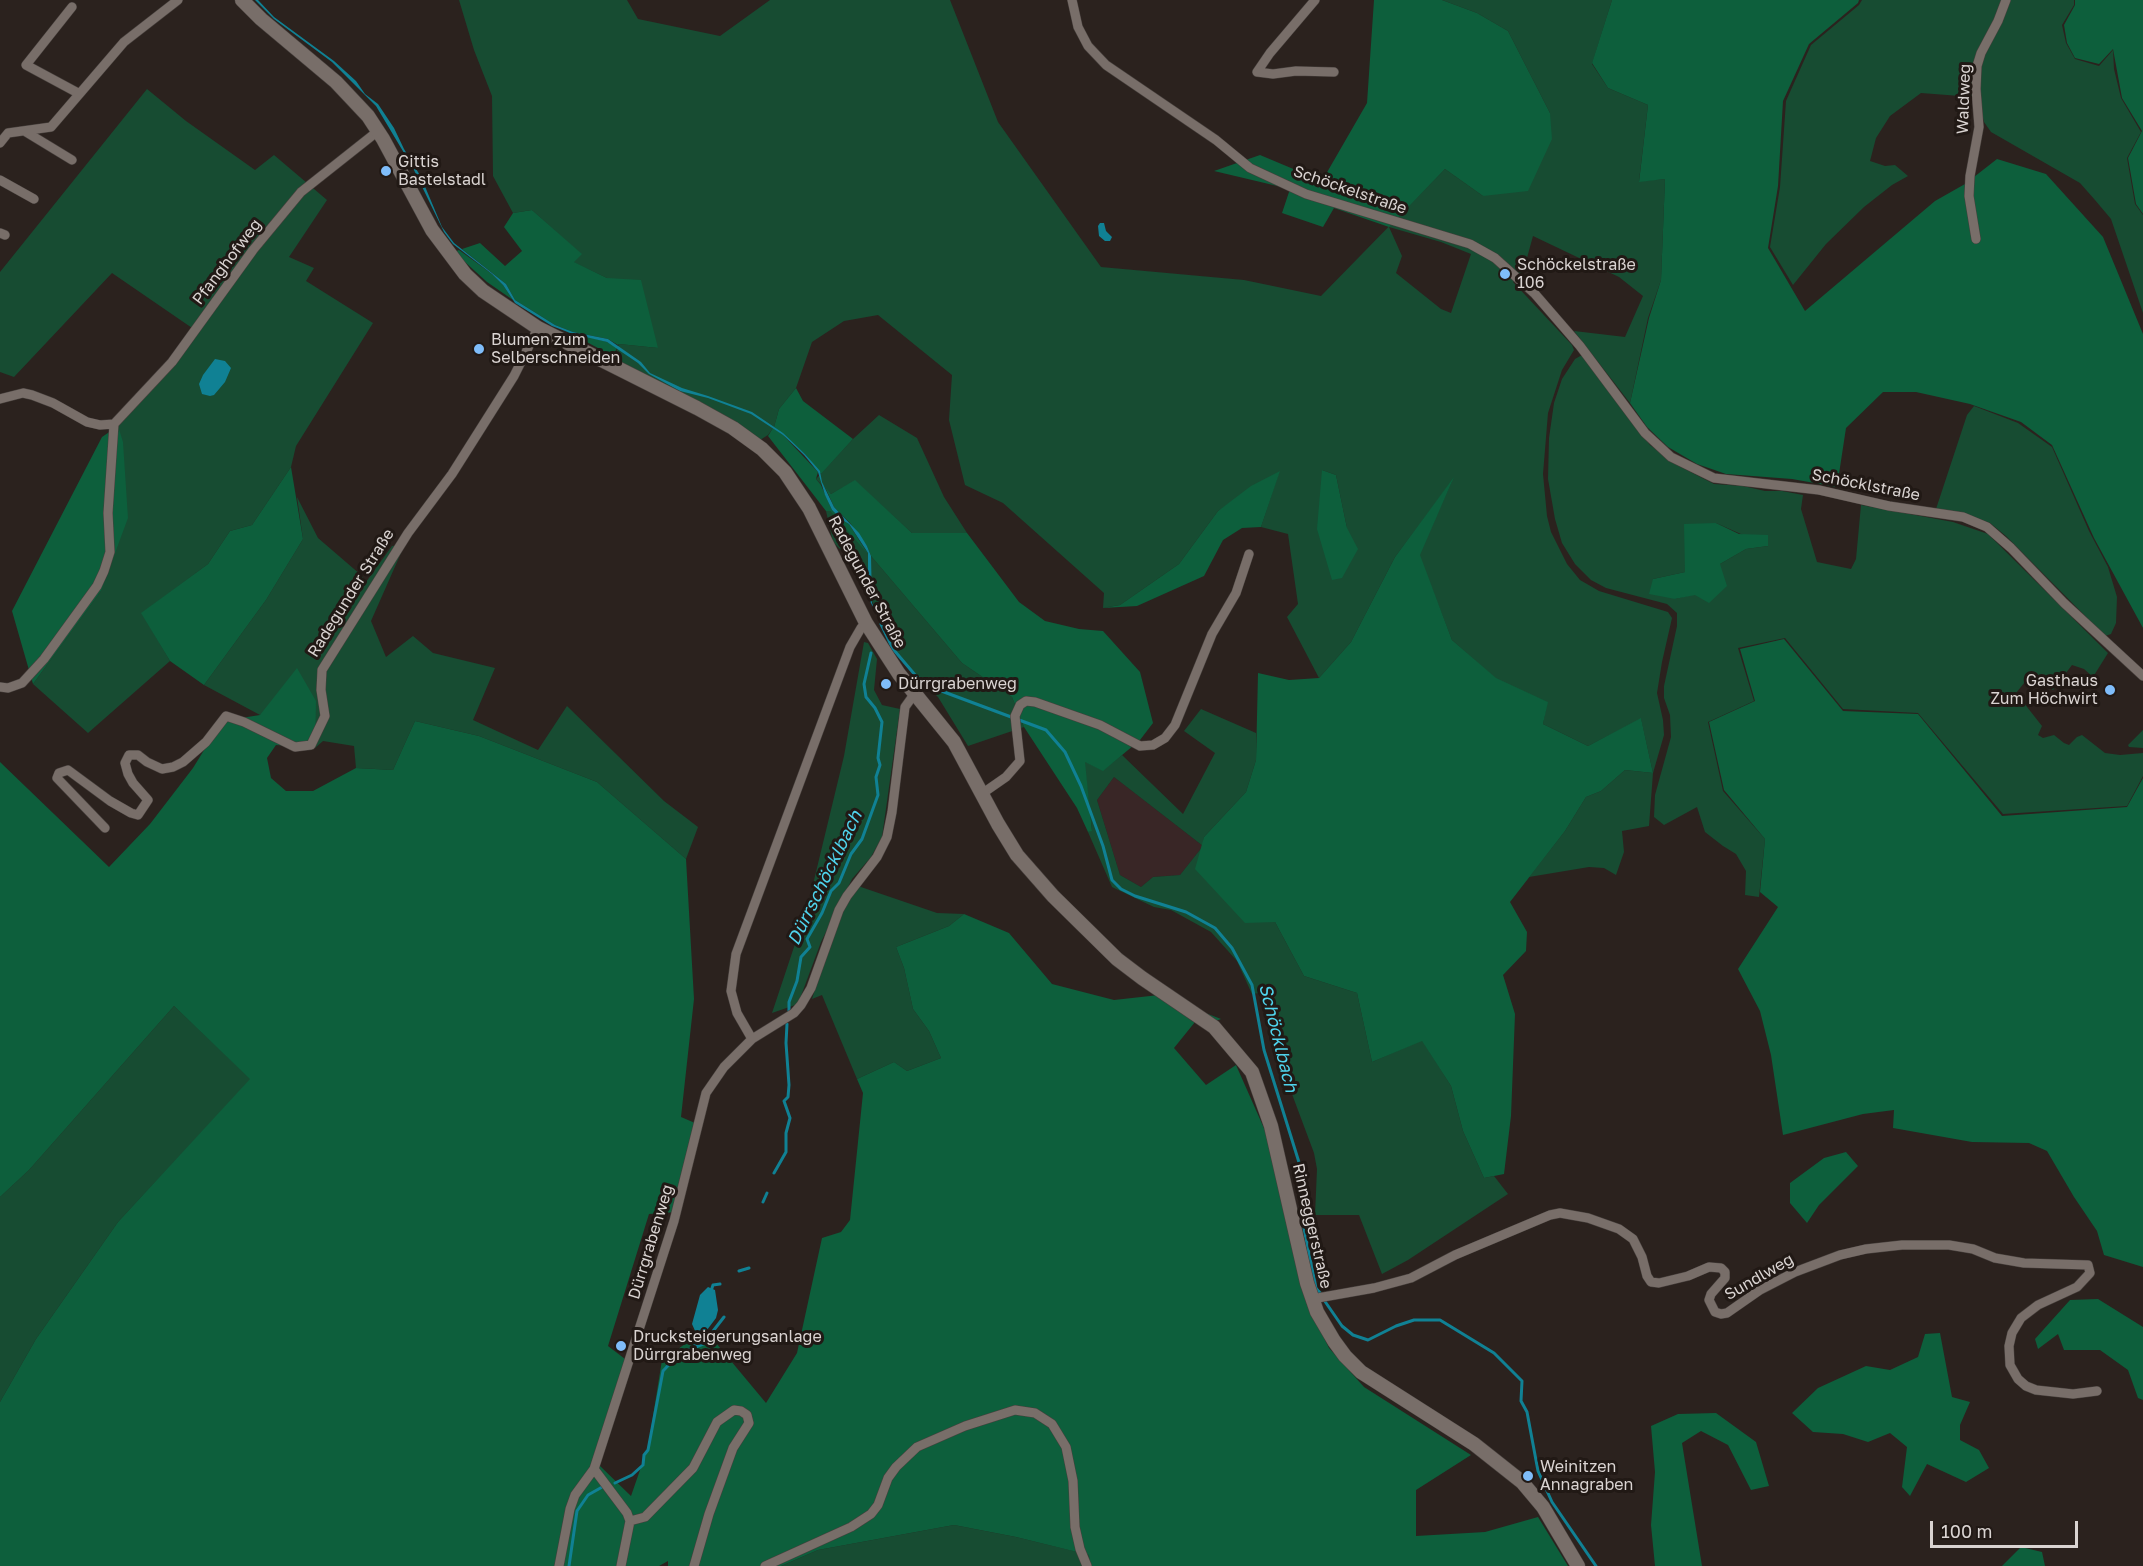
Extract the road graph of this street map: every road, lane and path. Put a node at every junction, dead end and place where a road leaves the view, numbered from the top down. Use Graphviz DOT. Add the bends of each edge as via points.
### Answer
graph roads {
  1 [pos="178,0"];
  2 [pos="242,0"];
  3 [pos="1072,0"];
  4 [pos="1315,0"];
  5 [pos="2006,0"];
  6 [pos="72,7"];
  7 [pos="1334,72"];
  8 [pos="78,93"];
  9 [pos="378,131"];
  10 [pos="26,132"];
  11 [pos="0,143"];
  12 [pos="72,160"];
  13 [pos="0,180"];
  14 [pos="34,199"];
  15 [pos="1976,238"];
  16 [pos="538,328"];
  17 [pos="1580,346"];
  18 [pos="0,399"];
  19 [pos="114,424"];
  20 [pos="1248,554"];
  21 [pos="866,623"];
  22 [pos="2143,676"];
  23 [pos="0,687"];
  24 [pos="915,693"];
  25 [pos="983,794"];
  26 [pos="105,828"];
  27 [pos="1171,996"];
  28 [pos="752,1039"];
  29 [pos="1312,1299"];
  30 [pos="2097,1392"];
  31 [pos="594,1469"];
  32 [pos="630,1521"];
  33 [pos="558,1566"];
  34 [pos="621,1566"];
  35 [pos="694,1566"];
  36 [pos="765,1566"];
  37 [pos="1087,1566"];
  38 [pos="1578,1566"];
  1 -- 8 [label="street" via="124,42"];
  2 -- 9 [label="main road, Radegunder Straße" via="336,82"];
  3 -- 17 [label="street, Schöckelstraße" via="1078,27 1088,46 1106,65 1250,168 1306,194 1470,244 1495,258 1535,294"];
  4 -- 7 [label="street" via="1257,72"];
  5 -- 15 [label="street, Waldweg" via="1977,66 1979,127 1970,176"];
  6 -- 8 [label="street" via="26,64"];
  8 -- 10 [label="street" via="51,127"];
  9 -- 16 [label="main road, Radegunder Straße" via="432,230 459,266 483,291"];
  9 -- 19 [label="street, Pfanghofweg" via="301,192 253,250 172,362"];
  10 -- 11 [label="street" via="8,133"];
  10 -- 12 [label="street"];
  13 -- 14 [label="street"];
  16 -- 21 [label="main road, Radegunder Straße" via="715,417 762,449 809,508"];
  16 -- 26 [label="street, Radegunder Straße" via="514,376 322,670 325,716 311,745 296,747 226,716 206,742 172,767 162,769 138,755 129,755 125,763 128,774 148,800 138,815 110,801 68,770 59,773 57,778"];
  17 -- 22 [label="street, Schöcklstraße" via="1645,433 1659,448 1689,467 1714,478 1819,490 1963,518 1987,527"];
  18 -- 19 [label="street" via="23,393 42,398 87,422"];
  19 -- 23 [label="street" via="108,513 110,552 104,571 97,586 22,683"];
  20 -- 25 [label="street" via="1236,593 1212,634 1165,738 1153,745 1140,746 1100,726 1026,701 1020,705 1015,719 1020,761"];
  21 -- 24 [label="main road, Radegunder Straße"];
  21 -- 28 [label="street" via="850,647 736,954 731,991 737,1013"];
  24 -- 25 [label="main road, Radegunder Straße" via="954,742"];
  24 -- 28 [label="street, Dürrgrabenweg" via="905,707 890,826 882,847 839,910 801,1005"];
  25 -- 27 [label="main road, Radegunder Straße" via="1017,855 1053,896 1117,959"];
  27 -- 29 [label="main road, Rinneggerstraße" via="1214,1027 1252,1072 1271,1126"];
  28 -- 31 [label="street, Dürrgrabenweg" via="724,1067 706,1093 674,1221"];
  29 -- 30 [label="street, Sundlweg" via="1411,1278 1455,1255 1560,1213 1619,1229 1633,1239 1651,1282 1688,1276 1709,1267 1721,1268 1725,1278 1709,1300 1715,1312 1721,1314 1795,1272 1840,1255 1902,1245 1957,1246 2024,1263 2088,1265 2090,1273 2077,1287 2038,1305 2022,1318 2012,1333 2009,1355 2010,1365 2026,1386 2073,1394"];
  29 -- 38 [label="main road, Rinneggerstraße" via="1334,1341 1361,1372 1474,1444 1522,1482 1543,1507"];
  31 -- 32 [label="street"];
  31 -- 33 [label="street, Dürrgrabenweg" via="575,1495"];
  32 -- 34 [label="street"];
  32 -- 35 [label="street" via="645,1517 693,1468 717,1422 734,1410 747,1415 749,1423 733,1448"];
  36 -- 37 [label="street" via="871,1514 888,1478 917,1447 1016,1410 1035,1413 1052,1424 1066,1446 1073,1481 1075,1527"];
}
